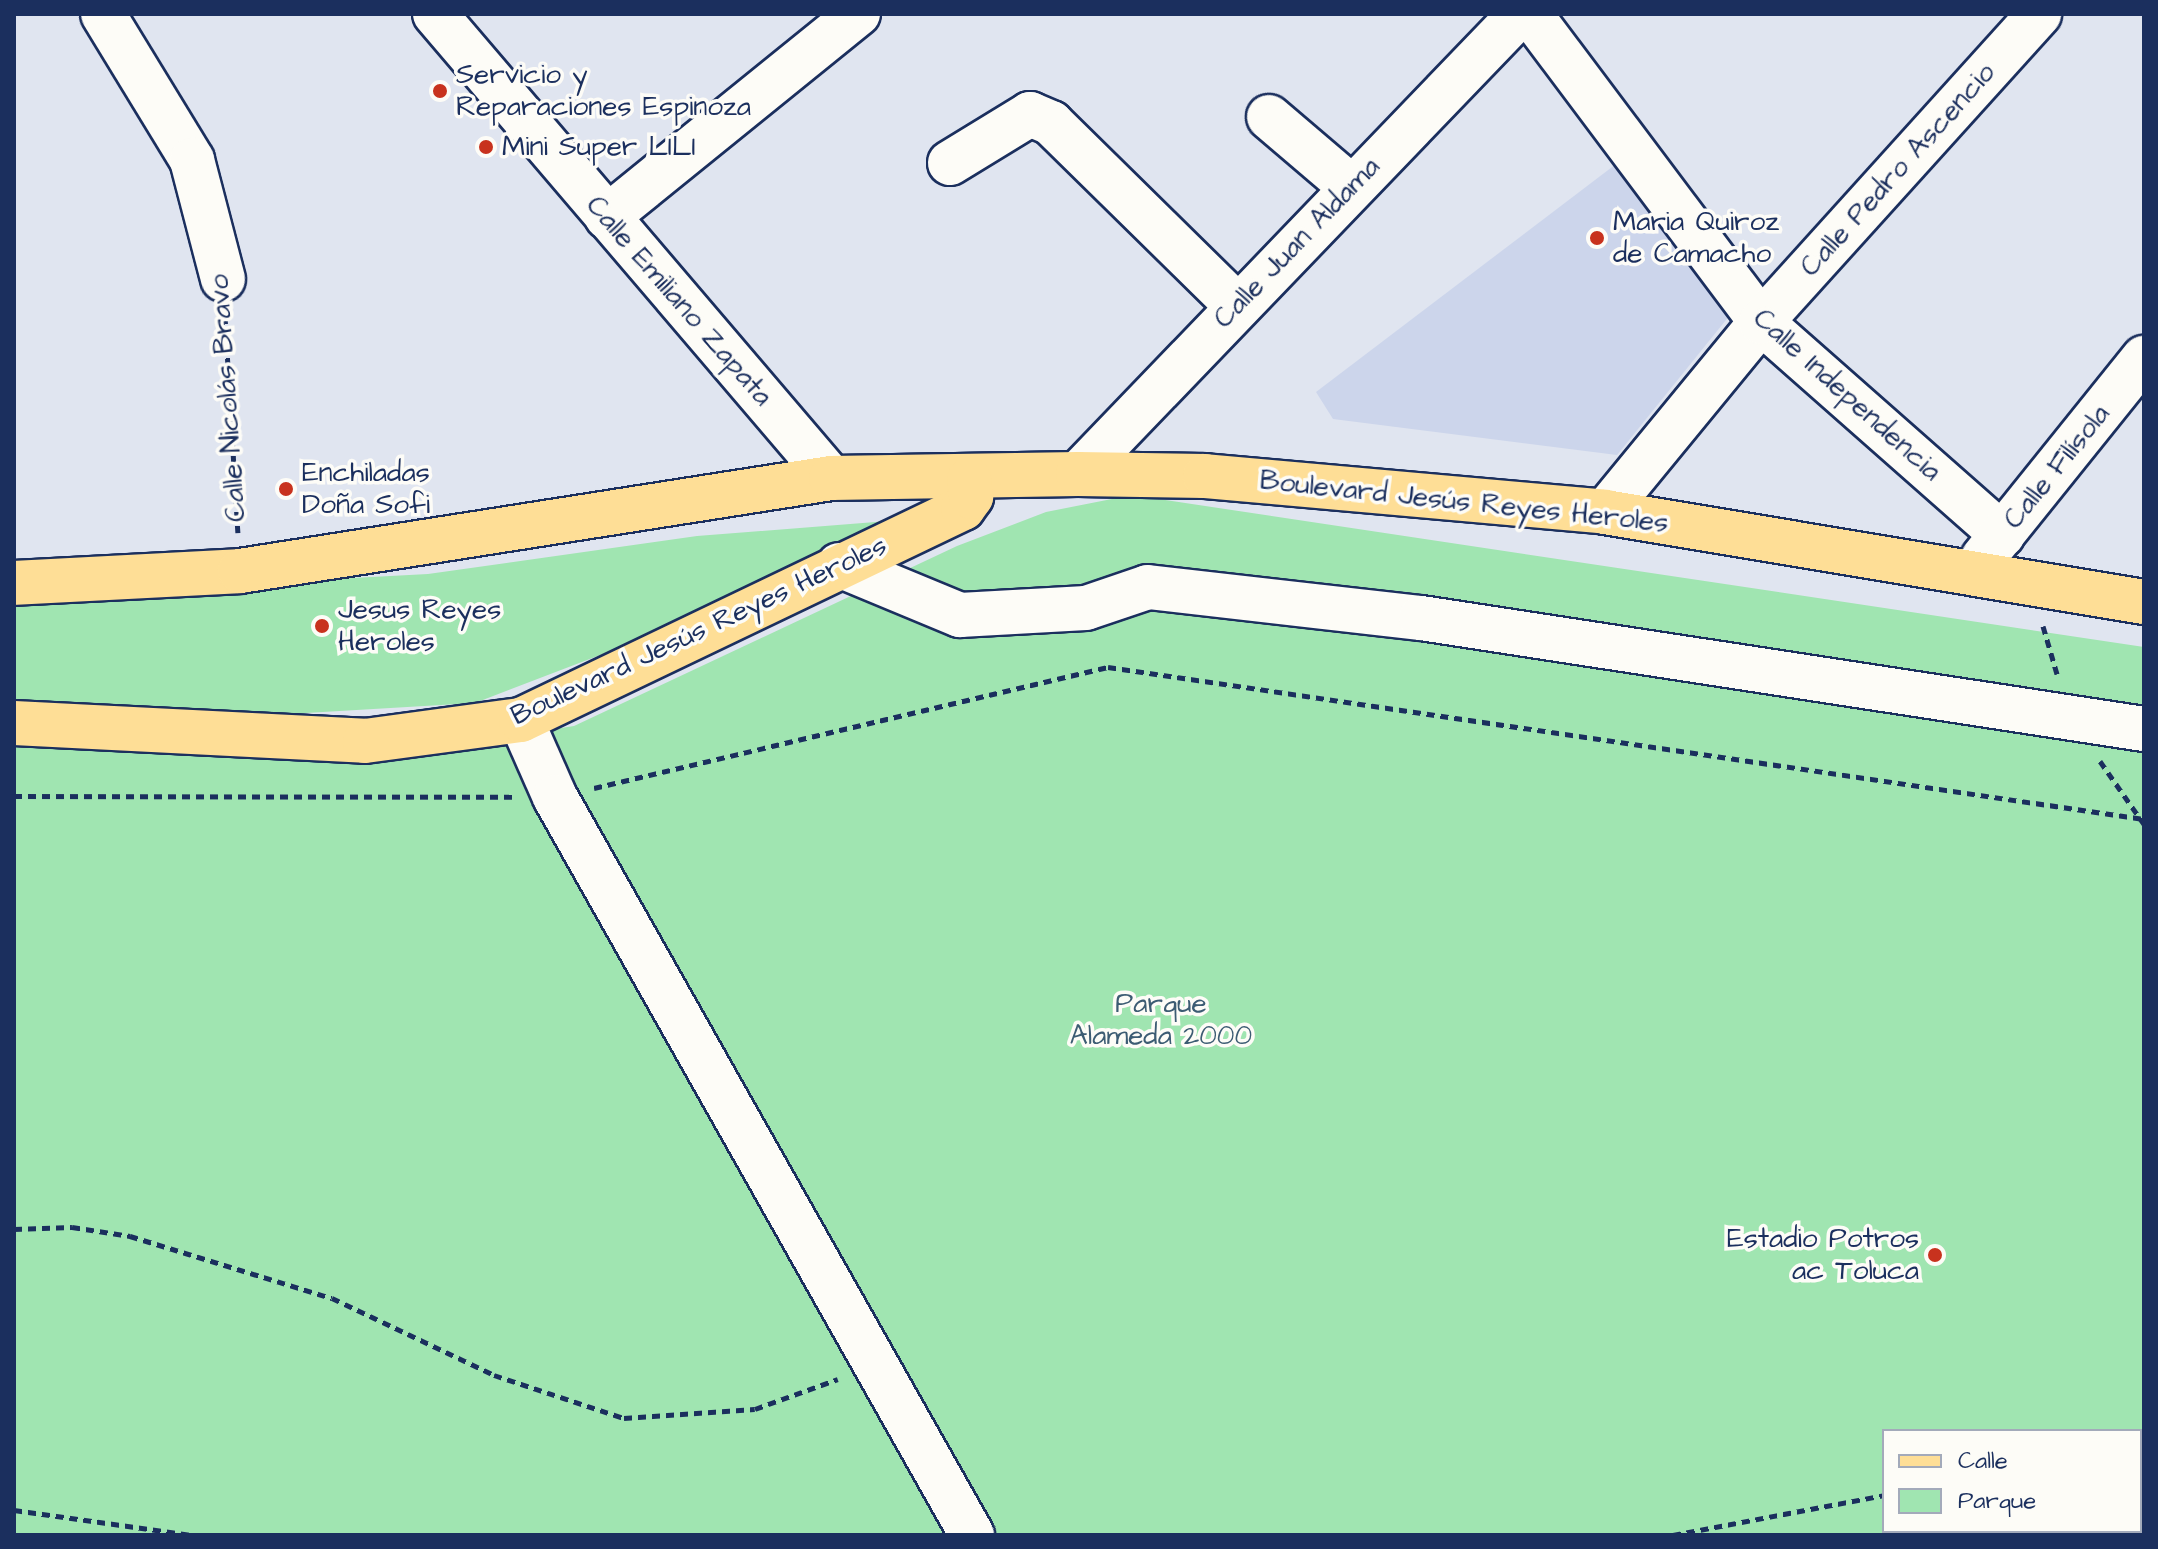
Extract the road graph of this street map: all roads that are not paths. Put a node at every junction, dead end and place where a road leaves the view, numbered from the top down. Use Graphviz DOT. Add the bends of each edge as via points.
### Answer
graph roads {
  1 [pos="103,14"];
  2 [pos="435,14"];
  3 [pos="858,14"];
  4 [pos="1520,14"];
  5 [pos="1530,14"];
  6 [pos="2039,14"];
  7 [pos="1269,117"];
  8 [pos="950,163"];
  9 [pos="1352,188"];
  10 [pos="607,217"];
  11 [pos="223,279"];
  12 [pos="1236,305"];
  13 [pos="1761,322"];
  14 [pos="2144,358"];
  15 [pos="1078,474"];
  16 [pos="831,478"];
  17 [pos="969,479"];
  18 [pos="1605,512"];
  19 [pos="2003,535"];
  20 [pos="839,565"];
  21 [pos="1969,575"];
  22 [pos="14,583"];
  23 [pos="2144,602"];
  24 [pos="521,720"];
  25 [pos="14,723"];
  26 [pos="2144,729"];
  27 [pos="972,1535"];
  1 -- 11 [label="street, Calle Nicolás Bravo" via="192,160"];
  2 -- 10 [label="street, Calle Emiliano Zapata"];
  3 -- 10 [label="street"];
  4 -- 9 [label="street, Calle Juan Aldama"];
  5 -- 13 [label="street, Calle Independencia"];
  6 -- 13 [label="street, Calle Pedro Ascencio"];
  7 -- 9 [label="street"];
  8 -- 12 [label="street" via="1030,114 1051,123"];
  9 -- 12 [label="street, Calle Juan Aldama"];
  10 -- 16 [label="street, Calle Emiliano Zapata"];
  12 -- 15 [label="street, Calle Juan Aldama"];
  13 -- 18 [label="street, Calle Pedro Ascencio"];
  13 -- 19 [label="street, Calle Independencia"];
  14 -- 19 [label="street, Calle Filísola"];
  15 -- 17 [label="main road, Boulevard Jesús Reyes Heroles"];
  15 -- 18 [label="main road, Boulevard Jesús Reyes Heroles" via="1235,478"];
  16 -- 17 [label="main road, Boulevard Jesús Reyes Heroles"];
  16 -- 22 [label="main road, Boulevard Jesús Reyes Heroles" via="240,571"];
  17 -- 20 [label="main road, Boulevard Jesús Reyes Heroles" via="971,497 963,508"];
  18 -- 21 [label="main road, Boulevard Jesús Reyes Heroles"];
  19 -- 21 [label="street, Calle Filísola"];
  20 -- 24 [label="main road, Boulevard Jesús Reyes Heroles"];
  20 -- 26 [label="street" via="960,615 1086,608 1148,587 1421,618"];
  21 -- 23 [label="main road, Boulevard Jesús Reyes Heroles"];
  24 -- 25 [label="main road, Boulevard Jesús Reyes Heroles" via="354,741"];
  24 -- 27 [label="street" via="555,797"];
}
